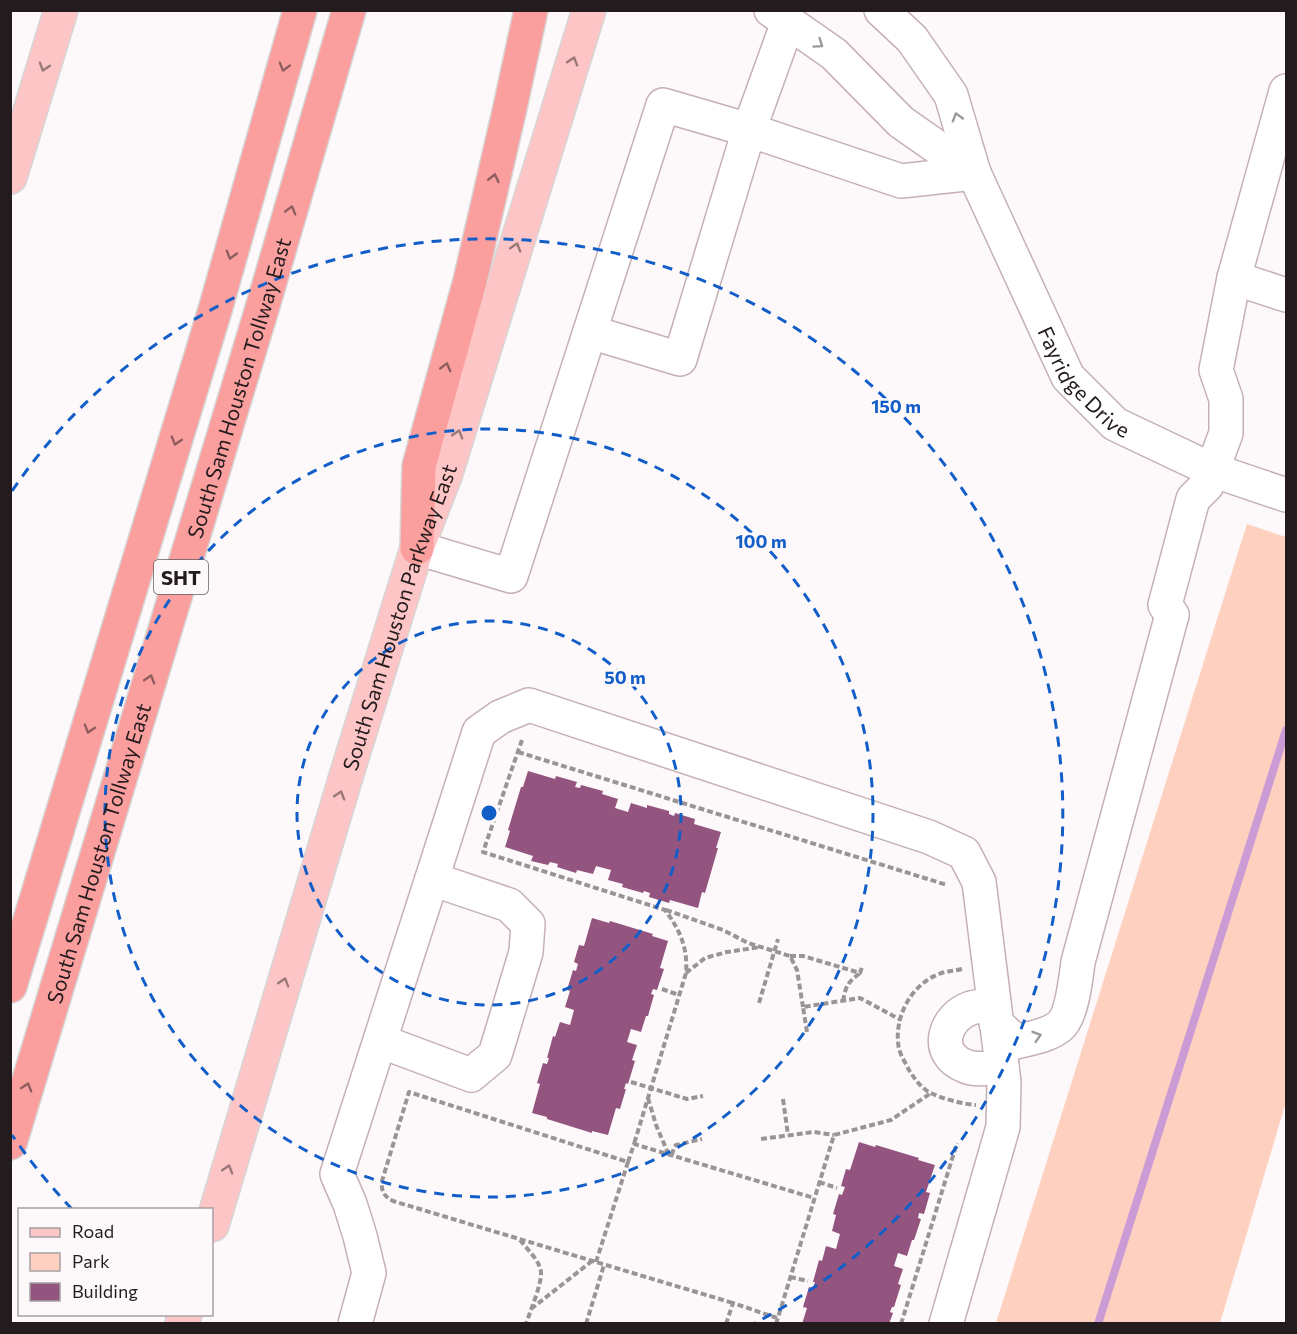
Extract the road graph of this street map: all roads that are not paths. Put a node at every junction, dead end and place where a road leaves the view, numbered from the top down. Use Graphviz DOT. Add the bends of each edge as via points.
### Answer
graph roads {
  1 [pos="61,10"];
  2 [pos="300,10"];
  3 [pos="349,10"];
  4 [pos="531,10"];
  5 [pos="589,10"];
  6 [pos="881,10"];
  7 [pos="780,16"];
  8 [pos="1287,92"];
  9 [pos="749,130"];
  10 [pos="974,173"];
  11 [pos="10,177"];
  12 [pos="1234,278"];
  13 [pos="1287,295"];
  14 [pos="590,332"];
  15 [pos="1210,478"];
  16 [pos="1287,495"];
  17 [pos="417,548"];
  18 [pos="432,879"];
  19 [pos="10,986"];
  20 [pos="995,1014"];
  21 [pos="380,1041"];
  22 [pos="1002,1066"];
  23 [pos="10,1143"];
  24 [pos="213,1222"];
  25 [pos="355,1323"];
  26 [pos="946,1323"];
  1 -- 11 [label="main road, one-way"];
  2 -- 19 [label="highway, South Sam Houston Tollway East / SHT, one-way" via="215,310"];
  23 -- 3 [label="highway, South Sam Houston Tollway East / SHT, one-way"];
  17 -- 4 [label="highway, one-way" via="419,466 470,281"];
  17 -- 5 [label="main road, South Sam Houston Parkway East, one-way" via="446,472"];
  10 -- 6 [label="street, Fayridge Drive, one-way" via="951,95 912,39"];
  7 -- 9 [label="street"];
  7 -- 10 [label="street, Fayridge Drive, one-way" via="834,54 902,122"];
  8 -- 12 [label="street"];
  9 -- 10 [label="street" via="901,181"];
  9 -- 14 [label="street" via="663,105"];
  9 -- 14 [label="street" via="680,359"];
  10 -- 15 [label="street, Fayridge Drive" via="1068,377 1115,424"];
  12 -- 13 [label="street"];
  12 -- 15 [label="street" via="1216,370 1226,399 1226,433"];
  14 -- 17 [label="street" via="511,576"];
  15 -- 16 [label="street, Fayridge Drive"];
  15 -- 20 [label="street" via="1216,496 1183,611 1172,615 1078,962 1071,1006 1062,1025 1041,1036 1016,1042"];
  24 -- 17 [label="main road, South Sam Houston Parkway East, one-way"];
  18 -- 20 [label="street" via="479,732 500,717 534,706 929,837 964,853 979,882"];
  18 -- 21 [label="street"];
  18 -- 21 [label="street" via="509,905 528,924 526,952 495,1055 471,1075"];
  20 -- 22 [label="street"];
  20 -- 22 [label="street" via="971,1008 955,1017 945,1037 946,1048 965,1067"];
  21 -- 25 [label="street" via="337,1174 350,1204 369,1274"];
  22 -- 26 [label="street" via="1003,1127"];
}
